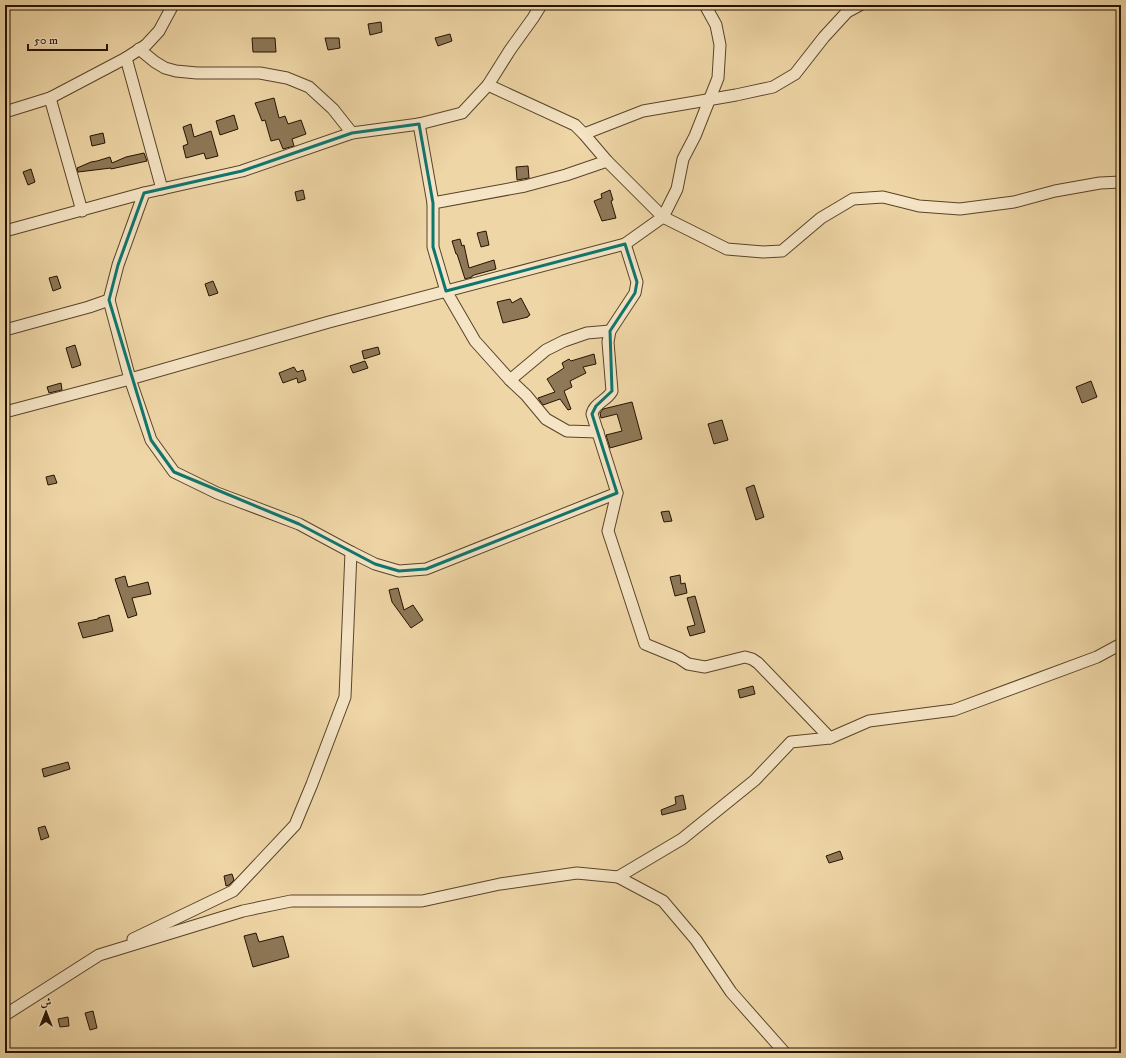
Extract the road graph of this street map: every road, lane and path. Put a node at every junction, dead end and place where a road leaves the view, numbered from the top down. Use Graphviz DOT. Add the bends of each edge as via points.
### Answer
graph roads {
  1 [pos="173,5"];
  2 [pos="541,5"];
  3 [pos="705,5"];
  4 [pos="860,5"];
  5 [pos="139,49"];
  6 [pos="126,58"];
  7 [pos="488,85"];
  8 [pos="50,98"];
  9 [pos="710,99"];
  10 [pos="5,112"];
  11 [pos="419,124"];
  12 [pos="352,133"];
  13 [pos="584,134"];
  14 [pos="607,161"];
  15 [pos="1121,182"];
  16 [pos="162,189"];
  17 [pos="144,194"];
  18 [pos="433,203"];
  19 [pos="82,211"];
  20 [pos="663,217"];
  21 [pos="5,231"];
  22 [pos="625,244"];
  23 [pos="446,291"];
  24 [pos="109,300"];
  25 [pos="5,330"];
  26 [pos="610,331"];
  27 [pos="130,379"];
  28 [pos="510,380"];
  29 [pos="5,412"];
  30 [pos="598,432"];
  31 [pos="617,493"];
  32 [pos="351,552"];
  33 [pos="1121,644"];
  34 [pos="830,738"];
  35 [pos="618,877"];
  36 [pos="99,955"];
  37 [pos="5,1014"];
  38 [pos="785,1053"];
  1 -- 5 [label="street" via="159,31"];
  2 -- 7 [label="street"];
  3 -- 9 [label="street" via="716,25 720,45 718,78"];
  4 -- 9 [label="street" via="848,12 824,37 795,74 773,87"];
  5 -- 6 [label="street"];
  5 -- 12 [label="street" via="165,68 176,71 260,73 287,78 309,87 333,109"];
  6 -- 8 [label="street"];
  6 -- 16 [label="street"];
  7 -- 11 [label="street" via="462,113"];
  7 -- 13 [label="street" via="575,125"];
  8 -- 10 [label="street"];
  8 -- 19 [label="street"];
  9 -- 13 [label="street" via="643,111"];
  9 -- 20 [label="street" via="684,160 676,190"];
  11 -- 12 [label="street"];
  11 -- 18 [label="street"];
  12 -- 16 [label="street" via="242,171"];
  13 -- 14 [label="street"];
  14 -- 18 [label="street" via="525,186"];
  14 -- 20 [label="street"];
  15 -- 20 [label="street" via="1100,183 1014,202 960,209 919,206 883,197 853,199 820,218 782,251 727,249"];
  16 -- 17 [label="street"];
  17 -- 19 [label="street"];
  17 -- 24 [label="street" via="118,265"];
  18 -- 23 [label="street" via="433,247"];
  19 -- 21 [label="street"];
  20 -- 22 [label="street"];
  22 -- 23 [label="street"];
  22 -- 26 [label="street" via="637,282 635,293"];
  23 -- 27 [label="street"];
  23 -- 28 [label="street" via="475,341"];
  24 -- 25 [label="street"];
  24 -- 27 [label="street"];
  26 -- 28 [label="street" via="587,333 564,341 546,350"];
  26 -- 30 [label="street" via="608,342 612,391 593,411"];
  27 -- 29 [label="street"];
  27 -- 32 [label="street" via="151,440 174,472 217,493 299,524"];
  28 -- 30 [label="street" via="546,418 567,431"];
  30 -- 31 [label="street"];
  31 -- 32 [label="street" via="426,569 399,571 375,564"];
  31 -- 34 [label="street" via="608,531 645,644 688,664 705,667 745,657 752,659"];
  32 -- 36 [label="street" via="345,697 295,825 233,891"];
  33 -- 34 [label="street" via="1097,657 954,710 869,721"];
  34 -- 35 [label="street" via="791,742 755,780 682,838"];
  35 -- 36 [label="street" via="576,873 500,884 422,901 291,901 244,911"];
  35 -- 38 [label="street" via="663,901 696,940 731,992"];
  36 -- 37 [label="street"];
}
